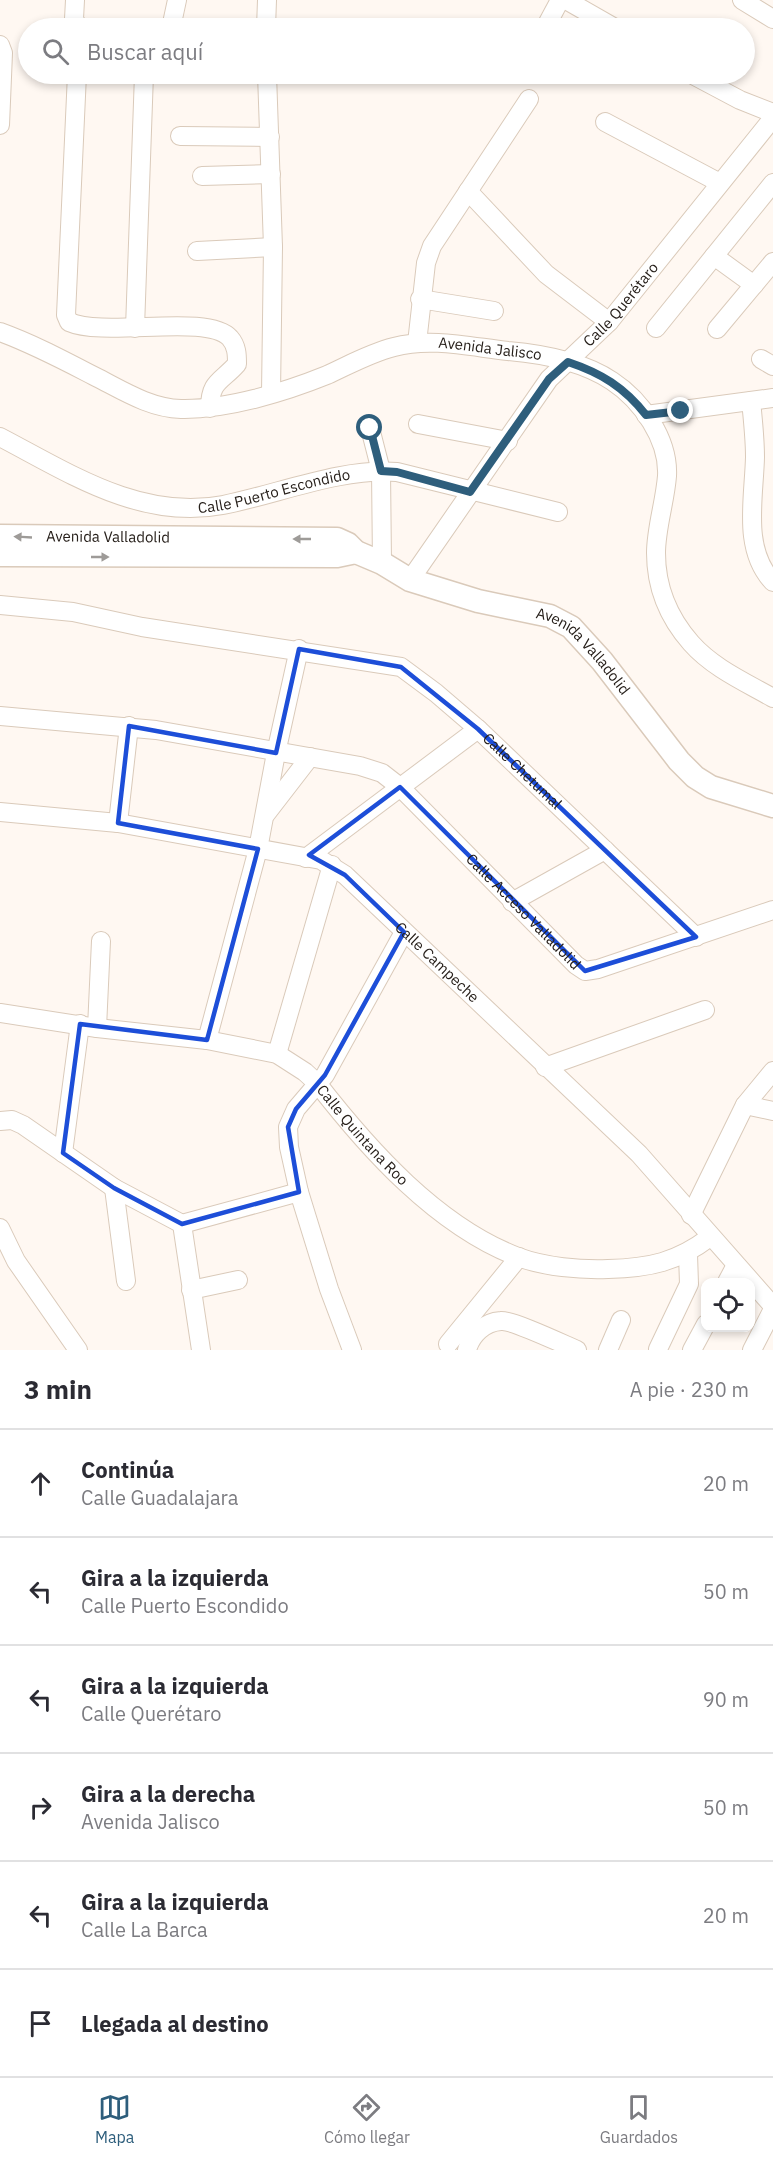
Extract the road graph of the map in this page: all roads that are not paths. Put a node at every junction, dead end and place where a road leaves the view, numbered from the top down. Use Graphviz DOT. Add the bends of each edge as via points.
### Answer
graph roads {
  1 [pos="75,0"];
  2 [pos="177,0"];
  3 [pos="267,0"];
  4 [pos="561,0"];
  5 [pos="566,0"];
  6 [pos="742,0"];
  7 [pos="76,18"];
  8 [pos="173,18"];
  9 [pos="266,18"];
  10 [pos="551,18"];
  11 [pos="598,18"];
  12 [pos="773,19"];
  13 [pos="0,45"];
  14 [pos="77,84"];
  15 [pos="144,84"];
  16 [pos="267,84"];
  17 [pos="710,84"];
  18 [pos="529,99"];
  19 [pos="773,113"];
  20 [pos="773,118"];
  21 [pos="605,122"];
  22 [pos="0,125"];
  23 [pos="180,136"];
  24 [pos="270,136"];
  25 [pos="271,174"];
  26 [pos="202,176"];
  27 [pos="720,183"];
  28 [pos="773,183"];
  29 [pos="468,191"];
  30 [pos="273,247"];
  31 [pos="197,251"];
  32 [pos="714,256"];
  33 [pos="773,262"];
  34 [pos="754,285"];
  35 [pos="420,299"];
  36 [pos="494,311"];
  37 [pos="609,322"];
  38 [pos="135,328"];
  39 [pos="656,328"];
  40 [pos="717,329"];
  41 [pos="0,332"];
  42 [pos="417,343"];
  43 [pos="568,362"];
  44 [pos="271,393"];
  45 [pos="773,398"];
  46 [pos="751,401"];
  47 [pos="210,408"];
  48 [pos="646,415"];
  49 [pos="418,424"];
  50 [pos="370,428"];
  51 [pos="0,437"];
  52 [pos="508,441"];
  53 [pos="381,471"];
  54 [pos="470,492"];
  55 [pos="558,512"];
  56 [pos="0,536"];
  57 [pos="356,552"];
  58 [pos="0,555"];
  59 [pos="382,562"];
  60 [pos="410,580"];
  61 [pos="773,582"];
  62 [pos="0,605"];
  63 [pos="298,650"];
  64 [pos="773,698"];
  65 [pos="0,716"];
  66 [pos="129,726"];
  67 [pos="478,729"];
  68 [pos="276,753"];
  69 [pos="310,757"];
  70 [pos="400,787"];
  71 [pos="773,806"];
  72 [pos="0,812"];
  73 [pos="265,815"];
  74 [pos="118,823"];
  75 [pos="258,849"];
  76 [pos="605,850"];
  77 [pos="306,858"];
  78 [pos="332,865"];
  79 [pos="512,902"];
  80 [pos="773,910"];
  81 [pos="404,932"];
  82 [pos="696,937"];
  83 [pos="101,941"];
  84 [pos="705,1010"];
  85 [pos="0,1013"];
  86 [pos="89,1026"];
  87 [pos="207,1040"];
  88 [pos="277,1054"];
  89 [pos="545,1067"];
  90 [pos="773,1071"];
  91 [pos="316,1083"];
  92 [pos="745,1105"];
  93 [pos="773,1111"];
  94 [pos="0,1121"];
  95 [pos="63,1153"];
  96 [pos="114,1188"];
  97 [pos="299,1192"];
  98 [pos="691,1215"];
  99 [pos="182,1224"];
  100 [pos="0,1228"];
  101 [pos="710,1237"];
  102 [pos="688,1254"];
  103 [pos="519,1257"];
  104 [pos="736,1265"];
  105 [pos="729,1278"];
  106 [pos="238,1280"];
  107 [pos="126,1281"];
  108 [pos="191,1290"];
  109 [pos="773,1307"];
  110 [pos="621,1320"];
  111 [pos="701,1332"];
  112 [pos="448,1344"];
  113 [pos="658,1349"];
  114 [pos="78,1350"];
  115 [pos="201,1350"];
  116 [pos="352,1350"];
  117 [pos="467,1350"];
  118 [pos="577,1350"];
  119 [pos="608,1350"];
  120 [pos="692,1350"];
  121 [pos="752,1350"];
  1 -- 7 [label="street"];
  2 -- 8 [label="street"];
  3 -- 9 [label="street"];
  4 -- 10 [label="street"];
  5 -- 11 [label="street"];
  6 -- 12 [label="street"];
  13 -- 22 [label="street"];
  14 -- 38 [label="street" via="66,315 69,322 95,328"];
  15 -- 38 [label="street"];
  16 -- 24 [label="street"];
  17 -- 19 [label="street"];
  18 -- 29 [label="street"];
  20 -- 27 [label="street, Calle Querétaro"];
  21 -- 27 [label="street"];
  23 -- 24 [label="street"];
  24 -- 25 [label="street"];
  25 -- 26 [label="street"];
  25 -- 30 [label="street"];
  27 -- 37 [label="street, Calle Querétaro"];
  28 -- 32 [label="street"];
  29 -- 35 [label="street" via="432,246"];
  29 -- 37 [label="street" via="546,274"];
  30 -- 31 [label="street"];
  30 -- 44 [label="street"];
  32 -- 34 [label="street"];
  32 -- 39 [label="street"];
  33 -- 34 [label="street"];
  34 -- 40 [label="street"];
  35 -- 36 [label="street"];
  35 -- 42 [label="street"];
  37 -- 43 [label="street, Calle Querétaro"];
  38 -- 47 [label="street" via="199,328 229,337 237,351 237,364 216,382 210,392"];
  41 -- 47 [label="street, Avenida Jalisco" via="160,407"];
  42 -- 43 [label="street, Avenida Jalisco" via="533,353"];
  42 -- 44 [label="street, Avenida Jalisco" via="372,354 312,381"];
  43 -- 48 [label="street, Avenida Jalisco" via="612,380"];
  43 -- 52 [label="street, Calle Querétaro" via="549,379"];
  44 -- 47 [label="street, Avenida Jalisco"];
  45 -- 46 [label="street"];
  46 -- 48 [label="street"];
  46 -- 61 [label="street" via="755,456 752,525 762,570"];
  48 -- 64 [label="street, Avenida Jalisco" via="666,458 656,551 664,599 676,623 708,659"];
  49 -- 52 [label="street"];
  50 -- 53 [label="street"];
  51 -- 53 [label="street, Calle Puerto Escondido" via="124,498 183,508 221,506"];
  52 -- 54 [label="street, Calle Querétaro"];
  53 -- 54 [label="street, Calle Puerto Escondido"];
  53 -- 59 [label="street"];
  54 -- 55 [label="street, Calle Puerto Escondido"];
  54 -- 60 [label="street, Calle Querétaro"];
  57 -- 56 [label="main road, Avenida Valladolid, one-way" via="337,539"];
  58 -- 57 [label="main road, Avenida Valladolid, one-way" via="337,556"];
  57 -- 59 [label="main road, Avenida Valladolid"];
  59 -- 60 [label="main road, Avenida Valladolid"];
  60 -- 71 [label="main road, Avenida Valladolid" via="469,599 550,616 571,627 695,777 711,787"];
  62 -- 63 [label="street" via="73,612 142,627"];
  63 -- 67 [label="street" via="401,667"];
  63 -- 68 [label="street"];
  65 -- 66 [label="street, Calle Acceso Valladolid"];
  66 -- 68 [label="street, Calle Acceso Valladolid"];
  66 -- 74 [label="street"];
  67 -- 70 [label="street, Calle Chetumal"];
  67 -- 76 [label="street, Calle Chetumal"];
  68 -- 69 [label="street, Calle Acceso Valladolid"];
  68 -- 73 [label="street"];
  69 -- 70 [label="street, Calle Acceso Valladolid" via="382,773"];
  69 -- 73 [label="street"];
  70 -- 77 [label="street, Calle Chetumal"];
  70 -- 79 [label="street, Calle Acceso Valladolid"];
  72 -- 74 [label="street, Calle Campeche"];
  73 -- 75 [label="street"];
  74 -- 75 [label="street, Calle Campeche"];
  75 -- 77 [label="street, Calle Campeche"];
  75 -- 87 [label="street"];
  76 -- 79 [label="street"];
  76 -- 82 [label="street, Calle Chetumal"];
  77 -- 78 [label="street, Calle Campeche"];
  78 -- 81 [label="street, Calle Campeche"];
  78 -- 88 [label="street"];
  79 -- 82 [label="street, Calle Acceso Valladolid" via="585,971"];
  80 -- 82 [label="street, Calle Acceso Valladolid"];
  81 -- 89 [label="street, Calle Campeche"];
  81 -- 91 [label="street" via="325,1075"];
  83 -- 86 [label="street"];
  84 -- 89 [label="street"];
  85 -- 86 [label="street, Calle Quintana Roo"];
  86 -- 87 [label="street, Calle Quintana Roo"];
  86 -- 95 [label="street"];
  87 -- 88 [label="street, Calle Quintana Roo"];
  88 -- 91 [label="street, Calle Quintana Roo"];
  89 -- 98 [label="street, Calle Campeche" via="624,1139"];
  90 -- 92 [label="street"];
  91 -- 97 [label="street" via="288,1127"];
  91 -- 103 [label="street, Calle Quintana Roo" via="381,1160 416,1192 454,1220"];
  92 -- 93 [label="street"];
  92 -- 98 [label="street"];
  94 -- 95 [label="street" via="12,1120 23,1125"];
  95 -- 96 [label="street"];
  96 -- 99 [label="street"];
  96 -- 107 [label="street"];
  97 -- 99 [label="street"];
  97 -- 116 [label="street"];
  98 -- 101 [label="street, Calle Campeche"];
  99 -- 108 [label="street"];
  100 -- 114 [label="street" via="16,1261"];
  101 -- 102 [label="street, Calle Quintana Roo"];
  101 -- 104 [label="street, Calle Campeche"];
  102 -- 103 [label="street, Calle Quintana Roo" via="629,1269 556,1265"];
  102 -- 113 [label="street" via="688,1284"];
  103 -- 112 [label="street"];
  104 -- 105 [label="street"];
  104 -- 109 [label="street, Calle Campeche"];
  106 -- 108 [label="street"];
  108 -- 115 [label="street"];
  109 -- 121 [label="street"];
  110 -- 119 [label="street"];
  111 -- 120 [label="street"];
  117 -- 118 [label="street" via="474,1334 487,1324 503,1320"];
}
